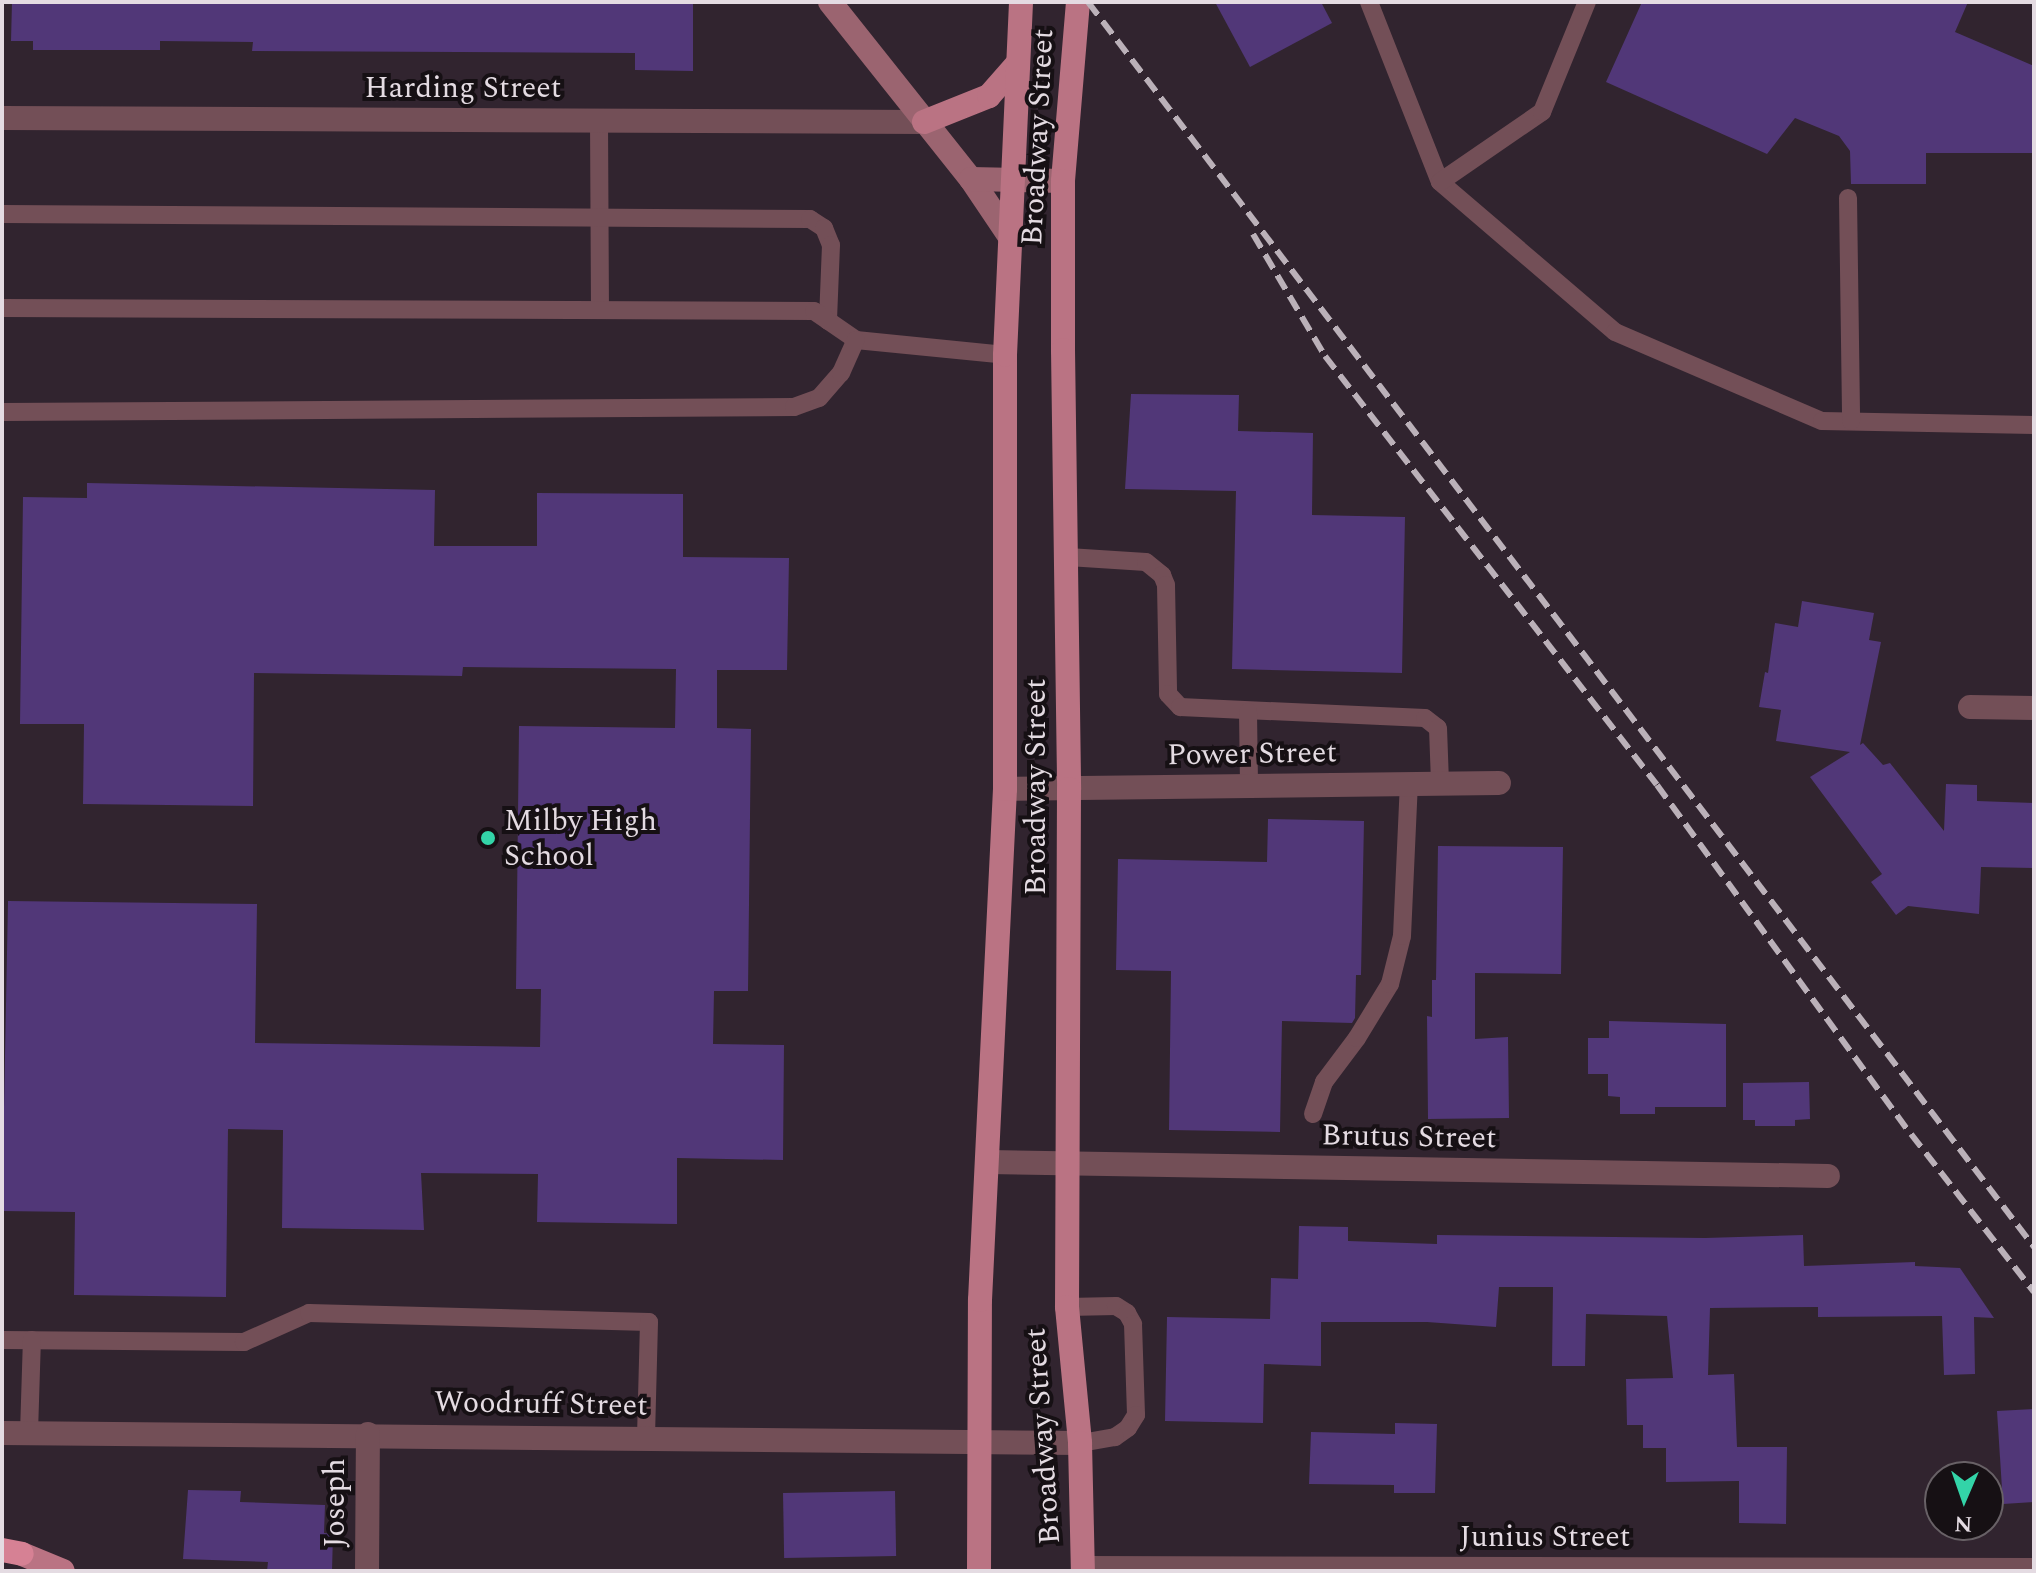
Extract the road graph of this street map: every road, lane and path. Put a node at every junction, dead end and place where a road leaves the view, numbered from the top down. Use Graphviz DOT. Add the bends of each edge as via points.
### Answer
graph roads {
  1 [pos="830,2"];
  2 [pos="1021,2"];
  3 [pos="1078,2"];
  4 [pos="1369,2"];
  5 [pos="1587,2"];
  6 [pos="1017,64"];
  7 [pos="2,118"];
  8 [pos="599,121"];
  9 [pos="924,122"];
  10 [pos="971,179"];
  11 [pos="1012,179"];
  12 [pos="1063,181"];
  13 [pos="1440,182"];
  14 [pos="1848,198"];
  15 [pos="2,214"];
  16 [pos="599,217"];
  17 [pos="1010,237"];
  18 [pos="2,308"];
  19 [pos="600,310"];
  20 [pos="828,321"];
  21 [pos="856,340"];
  22 [pos="1005,355"];
  23 [pos="2,412"];
  24 [pos="1851,421"];
  25 [pos="2034,425"];
  26 [pos="1068,557"];
  27 [pos="1970,707"];
  28 [pos="2034,708"];
  29 [pos="1248,712"];
  30 [pos="1440,783"];
  31 [pos="1499,783"];
  32 [pos="1409,784"];
  33 [pos="1249,786"];
  34 [pos="1005,789"];
  35 [pos="1069,789"];
  36 [pos="1313,1114"];
  37 [pos="988,1162"];
  38 [pos="1068,1163"];
  39 [pos="1828,1176"];
  40 [pos="1067,1307"];
  41 [pos="2,1340"];
  42 [pos="32,1340"];
  43 [pos="2,1433"];
  44 [pos="29,1433"];
  45 [pos="368,1434"];
  46 [pos="646,1437"];
  47 [pos="978,1440"];
  48 [pos="1080,1443"];
  49 [pos="9,1550"];
  50 [pos="1083,1570"];
  51 [pos="2007,1570"];
  52 [pos="2034,1570"];
  53 [pos="63,1571"];
  54 [pos="367,1571"];
  55 [pos="979,1571"];
  1 -- 9 [label="main road"];
  2 -- 6 [label="main road, Broadway Street"];
  3 -- 12 [label="main road, Broadway Street"];
  4 -- 13 [label="lane"];
  5 -- 13 [label="lane" via="1542,112"];
  6 -- 9 [label="main road" via="989,96"];
  6 -- 11 [label="main road, Broadway Street"];
  7 -- 8 [label="street, Harding Street"];
  8 -- 9 [label="street, Harding Street"];
  8 -- 16 [label="lane"];
  9 -- 10 [label="main road"];
  10 -- 11 [label="main road"];
  10 -- 17 [label="main road"];
  11 -- 12 [label="main road"];
  11 -- 17 [label="main road, Broadway Street"];
  12 -- 26 [label="main road, Broadway Street"];
  13 -- 24 [label="lane" via="1615,332 1822,421"];
  14 -- 24 [label="lane"];
  15 -- 16 [label="lane"];
  16 -- 19 [label="lane"];
  16 -- 20 [label="lane" via="810,219 824,228 831,245"];
  17 -- 22 [label="main road, Broadway Street"];
  18 -- 19 [label="lane"];
  19 -- 20 [label="lane" via="814,311"];
  20 -- 21 [label="lane"];
  21 -- 22 [label="lane"];
  21 -- 23 [label="lane" via="841,373 819,398 794,407"];
  22 -- 34 [label="main road, Broadway Street"];
  24 -- 25 [label="lane"];
  26 -- 29 [label="lane" via="1154,566 1166,585 1168,694 1190,711"];
  26 -- 35 [label="main road, Broadway Street"];
  27 -- 28 [label="street"];
  29 -- 30 [label="lane" via="1425,718 1438,728"];
  29 -- 33 [label="lane"];
  30 -- 31 [label="street, Power Street"];
  30 -- 32 [label="street, Power Street"];
  32 -- 33 [label="street, Power Street"];
  32 -- 36 [label="lane" via="1402,936 1390,984 1324,1082"];
  33 -- 35 [label="street, Power Street"];
  34 -- 35 [label="street, Power Street"];
  34 -- 37 [label="main road, Broadway Street"];
  35 -- 38 [label="main road, Broadway Street"];
  37 -- 38 [label="street, Brutus Street"];
  37 -- 47 [label="main road, Broadway Street"];
  38 -- 39 [label="street, Brutus Street"];
  38 -- 40 [label="main road, Broadway Street"];
  40 -- 48 [label="main road, Broadway Street"];
  40 -- 48 [label="lane" via="1116,1306 1133,1324 1136,1415 1115,1437"];
  41 -- 42 [label="lane"];
  42 -- 44 [label="lane"];
  42 -- 46 [label="lane" via="244,1342 309,1313 649,1322"];
  43 -- 44 [label="street, Woodruff Street"];
  44 -- 45 [label="street, Woodruff Street"];
  45 -- 46 [label="street, Woodruff Street"];
  45 -- 54 [label="street, Joseph"];
  46 -- 47 [label="street, Woodruff Street"];
  47 -- 48 [label="street, Woodruff Street"];
  47 -- 55 [label="main road, Broadway Street"];
  48 -- 50 [label="main road, Broadway Street"];
  49 -- 53 [label="main road"];
  50 -- 51 [label="street, Junius Street"];
  51 -- 52 [label="street, Junius Street"];
}
